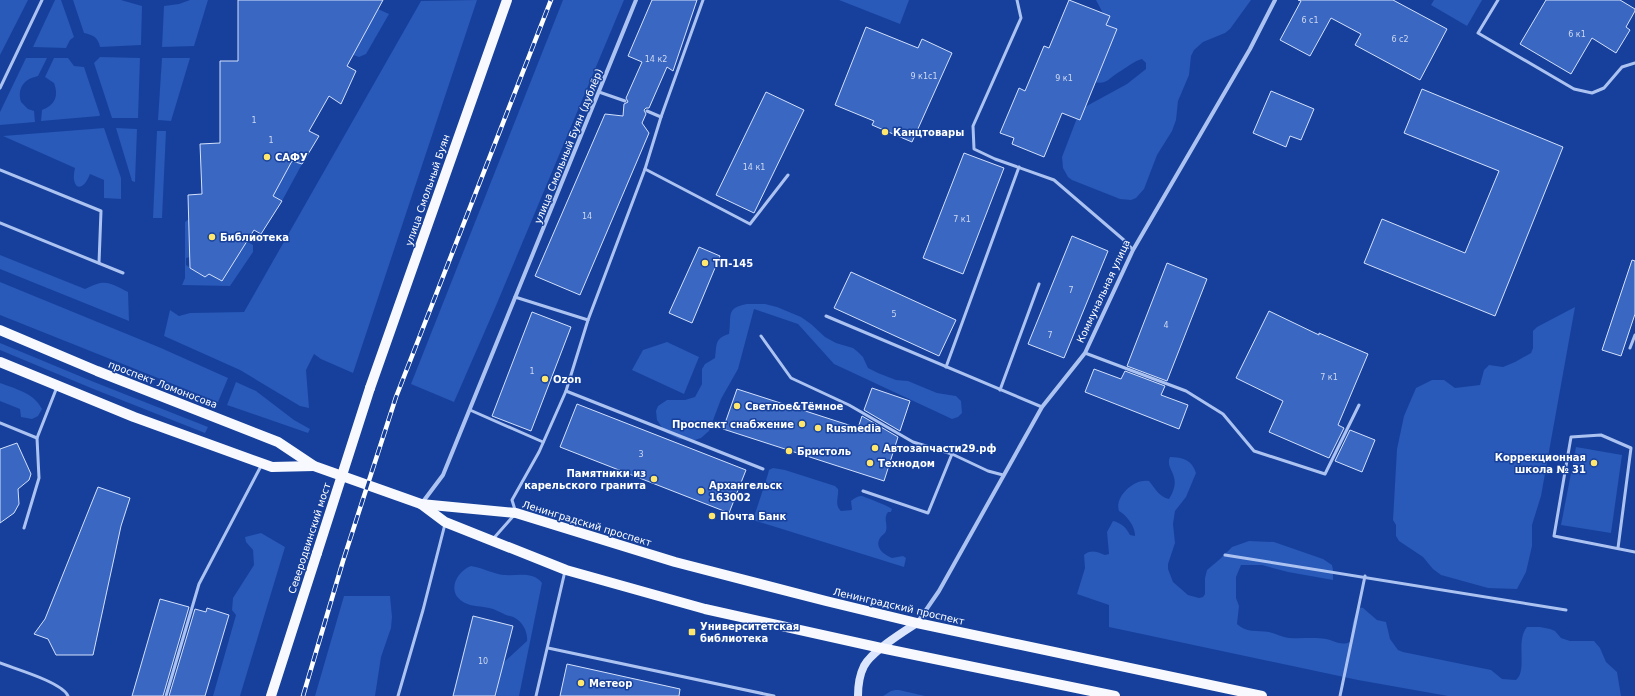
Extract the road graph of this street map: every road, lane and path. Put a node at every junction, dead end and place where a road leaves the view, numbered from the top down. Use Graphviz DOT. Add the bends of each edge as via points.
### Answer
graph roads {
  1 [pos="42,0"];
  2 [pos="506,0"];
  3 [pos="636,0"];
  4 [pos="703,0"];
  5 [pos="1017,0"];
  6 [pos="1275,0"];
  7 [pos="1498,0"];
  8 [pos="1635,63"];
  9 [pos="0,88"];
  10 [pos="599,92"];
  11 [pos="625,101"];
  12 [pos="648,111"];
  13 [pos="661,117"];
  14 [pos="1019,167"];
  15 [pos="645,169"];
  16 [pos="0,170"];
  17 [pos="788,175"];
  18 [pos="0,223"];
  19 [pos="1133,250"];
  20 [pos="99,263"];
  21 [pos="123,273"];
  22 [pos="1040,284"];
  23 [pos="515,298"];
  24 [pos="826,316"];
  25 [pos="588,320"];
  26 [pos="0,330"];
  27 [pos="1635,335"];
  28 [pos="761,336"];
  29 [pos="1630,348"];
  30 [pos="1085,353"];
  31 [pos="0,362"];
  32 [pos="946,367"];
  33 [pos="57,386"];
  34 [pos="370,388"];
  35 [pos="1000,390"];
  36 [pos="566,391"];
  37 [pos="1359,405"];
  38 [pos="1042,407"];
  39 [pos="470,410"];
  40 [pos="0,423"];
  41 [pos="37,438"];
  42 [pos="543,442"];
  43 [pos="952,454"];
  44 [pos="262,464"];
  45 [pos="314,466"];
  46 [pos="763,469"];
  47 [pos="1003,475"];
  48 [pos="863,491"];
  49 [pos="421,504"];
  50 [pos="516,512"];
  51 [pos="445,522"];
  52 [pos="24,528"];
  53 [pos="491,540"];
  54 [pos="1618,548"];
  55 [pos="1635,552"];
  56 [pos="1225,555"];
  57 [pos="566,570"];
  58 [pos="1365,576"];
  59 [pos="1566,610"];
  60 [pos="917,623"];
  61 [pos="548,648"];
  62 [pos="881,648"];
  63 [pos="0,664"];
  64 [pos="68,696"];
  65 [pos="166,696"];
  66 [pos="271,696"];
  67 [pos="398,696"];
  68 [pos="536,696"];
  69 [pos="774,696"];
  70 [pos="858,696"];
  71 [pos="1115,696"];
  72 [pos="1262,696"];
  73 [pos="1340,696"];
  1 -- 9 [label="lane"];
  2 -- 34 [label="main road, улица Смольный Буян"];
  3 -- 10 [label="street, улица Смольный Буян (дублёр)"];
  4 -- 13 [label="lane"];
  5 -- 14 [label="lane" via="1021,18 973,126 974,149"];
  6 -- 19 [label="street, Коммунальная улица" via="1250,49"];
  7 -- 8 [label="lane" via="1478,34 1574,90 1592,93 1604,88 1622,67"];
  10 -- 11 [label="lane"];
  10 -- 23 [label="street, улица Смольный Буян (дублёр)"];
  12 -- 13 [label="lane"];
  13 -- 15 [label="lane"];
  14 -- 19 [label="lane" via="1054,180"];
  14 -- 32 [label="lane"];
  15 -- 17 [label="lane" via="750,224"];
  15 -- 25 [label="lane"];
  16 -- 20 [label="lane" via="101,211"];
  18 -- 20 [label="lane"];
  19 -- 30 [label="street, Коммунальная улица"];
  20 -- 21 [label="lane"];
  22 -- 35 [label="lane"];
  23 -- 25 [label="lane"];
  23 -- 39 [label="street, улица Смольный Буян (дублёр)"];
  24 -- 32 [label="lane"];
  25 -- 36 [label="lane"];
  26 -- 45 [label="main road, проспект Ломоносова" via="278,442"];
  27 -- 29 [label="lane"];
  28 -- 43 [label="lane" via="791,378 849,405 913,442"];
  30 -- 37 [label="lane" via="1186,391 1223,414 1254,450 1325,474"];
  30 -- 38 [label="street, Коммунальная улица"];
  31 -- 33 [label="main road, проспект Ломоносова"];
  32 -- 35 [label="lane"];
  33 -- 41 [label="lane"];
  33 -- 44 [label="main road, проспект Ломоносова"];
  34 -- 66 [label="main road, Северодвинский мост, bridge"];
  35 -- 38 [label="lane"];
  36 -- 42 [label="lane"];
  36 -- 46 [label="lane"];
  38 -- 47 [label="street, Коммунальная улица"];
  39 -- 42 [label="lane"];
  39 -- 49 [label="street, улица Смольный Буян (дублёр)" via="443,475"];
  40 -- 41 [label="lane"];
  41 -- 52 [label="lane" via="39,478"];
  42 -- 50 [label="lane" via="512,500"];
  43 -- 47 [label="lane" via="988,471"];
  43 -- 48 [label="lane" via="928,513"];
  44 -- 45 [label="main road, проспект Ломоносова" via="272,467"];
  44 -- 65 [label="lane" via="199,584"];
  45 -- 49 [label="main road, проспект Ломоносова"];
  47 -- 60 [label="street, Коммунальная улица" via="939,591"];
  49 -- 50 [label="main road, Ленинградский проспект"];
  49 -- 51 [label="main road"];
  50 -- 53 [label="lane"];
  50 -- 60 [label="main road, Ленинградский проспект" via="675,562"];
  51 -- 53 [label="main road"];
  51 -- 67 [label="lane"];
  53 -- 57 [label="main road"];
  54 -- 54 [label="lane" via="1554,536 1571,437 1601,435 1631,448"];
  54 -- 55 [label="lane"];
  56 -- 58 [label="lane"];
  57 -- 61 [label="lane"];
  57 -- 62 [label="main road" via="705,609"];
  58 -- 59 [label="lane"];
  58 -- 73 [label="lane"];
  60 -- 62 [label="main road, Коммунальная улица"];
  60 -- 72 [label="main road, Ленинградский проспект"];
  61 -- 68 [label="lane"];
  61 -- 69 [label="lane"];
  62 -- 70 [label="main road, Коммунальная улица" via="864,665"];
  62 -- 71 [label="main road"];
  63 -- 64 [label="lane" via="47,680 66,691"];
}
